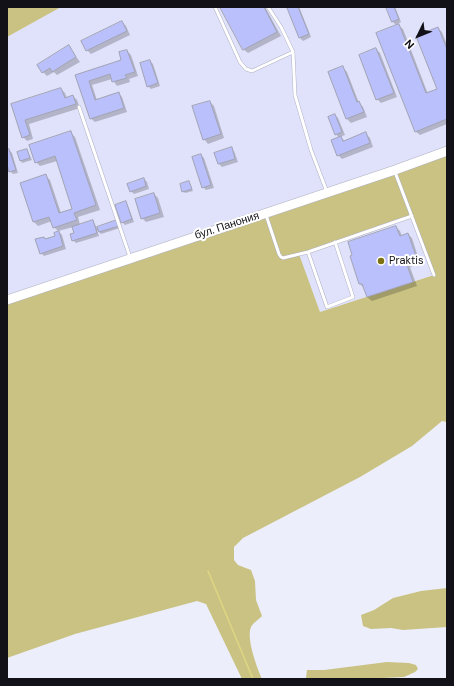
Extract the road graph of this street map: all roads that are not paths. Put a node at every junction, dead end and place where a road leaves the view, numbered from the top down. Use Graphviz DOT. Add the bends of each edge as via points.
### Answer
graph roads {
  1 [pos="215,7"];
  2 [pos="268,7"];
  3 [pos="293,52"];
  4 [pos="79,107"];
  5 [pos="447,151"];
  6 [pos="395,170"];
  7 [pos="327,193"];
  8 [pos="266,214"];
  9 [pos="412,216"];
  10 [pos="335,242"];
  11 [pos="308,252"];
  12 [pos="131,258"];
  13 [pos="434,275"];
  14 [pos="7,300"];
  1 -- 3 [label="lane" via="246,70 252,70"];
  2 -- 3 [label="lane"];
  3 -- 7 [label="lane" via="295,95"];
  4 -- 12 [label="lane"];
  5 -- 6 [label="main road, бул. Панония"];
  6 -- 7 [label="main road, бул. Панония"];
  6 -- 9 [label="lane"];
  7 -- 8 [label="main road, бул. Панония"];
  8 -- 11 [label="lane" via="281,257 287,258"];
  8 -- 12 [label="main road, бул. Панония"];
  9 -- 10 [label="lane"];
  9 -- 13 [label="lane"];
  10 -- 11 [label="lane"];
  10 -- 11 [label="lane" via="353,297 327,307"];
  12 -- 14 [label="main road, бул. Панония"];
}
